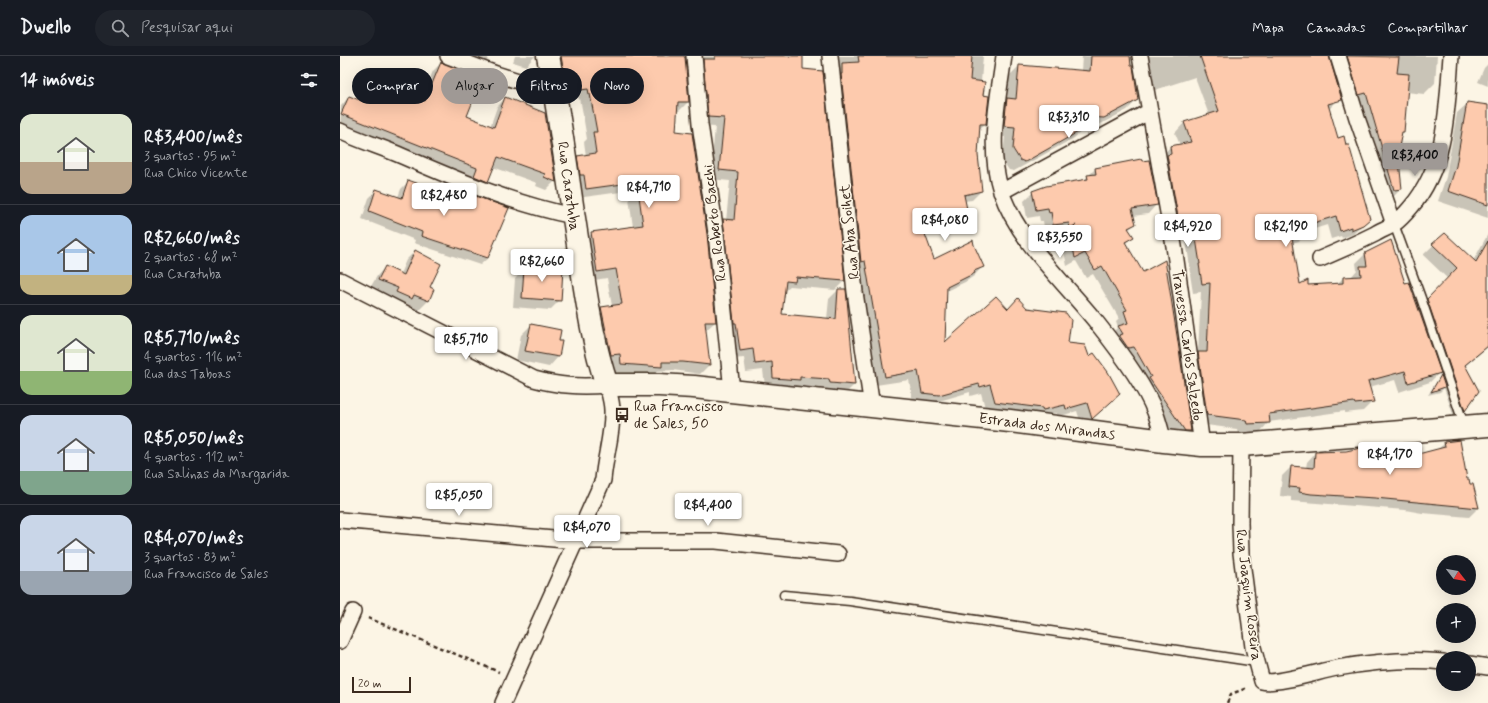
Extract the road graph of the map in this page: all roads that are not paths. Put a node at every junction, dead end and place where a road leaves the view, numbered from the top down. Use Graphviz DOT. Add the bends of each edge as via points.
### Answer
graph roads {
  1 [pos="448,56"];
  2 [pos="548,56"];
  3 [pos="694,56"];
  4 [pos="830,56"];
  5 [pos="1004,56"];
  6 [pos="1140,56"];
  7 [pos="1338,56"];
  8 [pos="1451,56"];
  9 [pos="551,68"];
  10 [pos="516,80"];
  11 [pos="558,104"];
  12 [pos="1150,111"];
  13 [pos="340,131"];
  14 [pos="1001,192"];
  15 [pos="573,216"];
  16 [pos="1394,224"];
  17 [pos="1320,259"];
  18 [pos="340,280"];
  19 [pos="606,385"];
  20 [pos="732,391"];
  21 [pos="872,407"];
  22 [pos="1480,423"];
  23 [pos="1164,441"];
  24 [pos="1202,445"];
  25 [pos="1241,445"];
  26 [pos="340,520"];
  27 [pos="576,541"];
  28 [pos="838,554"];
  29 [pos="784,595"];
  30 [pos="353,612"];
  31 [pos="340,641"];
  32 [pos="1436,661"];
  33 [pos="1257,662"];
  34 [pos="1476,665"];
  35 [pos="1488,667"];
  36 [pos="503,703"];
  1 -- 10 [label="street"];
  2 -- 9 [label="street, Rua Caratuba"];
  3 -- 20 [label="street, Rua Roberto Bacchi"];
  4 -- 21 [label="street, Rua Aba Soihet" via="855,292"];
  5 -- 14 [label="street" via="994,135 994,154"];
  6 -- 12 [label="street, Travessa Carlos Salzedo"];
  7 -- 16 [label="street"];
  8 -- 16 [label="street" via="1440,151 1430,179 1420,196"];
  11 -- 15 [label="street, Rua Caratuba"];
  12 -- 14 [label="street"];
  12 -- 24 [label="street, Travessa Carlos Salzedo" via="1174,246"];
  13 -- 15 [label="street" via="494,192"];
  14 -- 23 [label="street" via="1027,240 1097,323 1142,385 1155,411"];
  15 -- 19 [label="street, Rua Caratuba" via="596,348"];
  16 -- 17 [label="street"];
  16 -- 22 [label="lane" via="1421,298"];
  18 -- 19 [label="street" via="534,379 555,385"];
  19 -- 20 [label="street, Estrada dos Mirandas" via="659,385"];
  19 -- 27 [label="street" via="612,409 603,480"];
  20 -- 21 [label="street, Estrada dos Mirandas"];
  21 -- 23 [label="street, Estrada dos Mirandas" via="1010,421"];
  22 -- 25 [label="street, Estrada dos Mirandas"];
  23 -- 24 [label="street, Estrada dos Mirandas"];
  24 -- 25 [label="street, Estrada dos Mirandas"];
  25 -- 33 [label="street, Rua Joaquim Roseira" via="1241,553"];
  26 -- 27 [label="street"];
  27 -- 28 [label="street" via="716,541"];
  27 -- 36 [label="street"];
  29 -- 33 [label="lane" via="850,601"];
  30 -- 31 [label="street"];
  32 -- 33 [label="street, Rua Joaquim Roseira" via="1388,660 1262,681"];
  34 -- 35 [label="street"];
}
